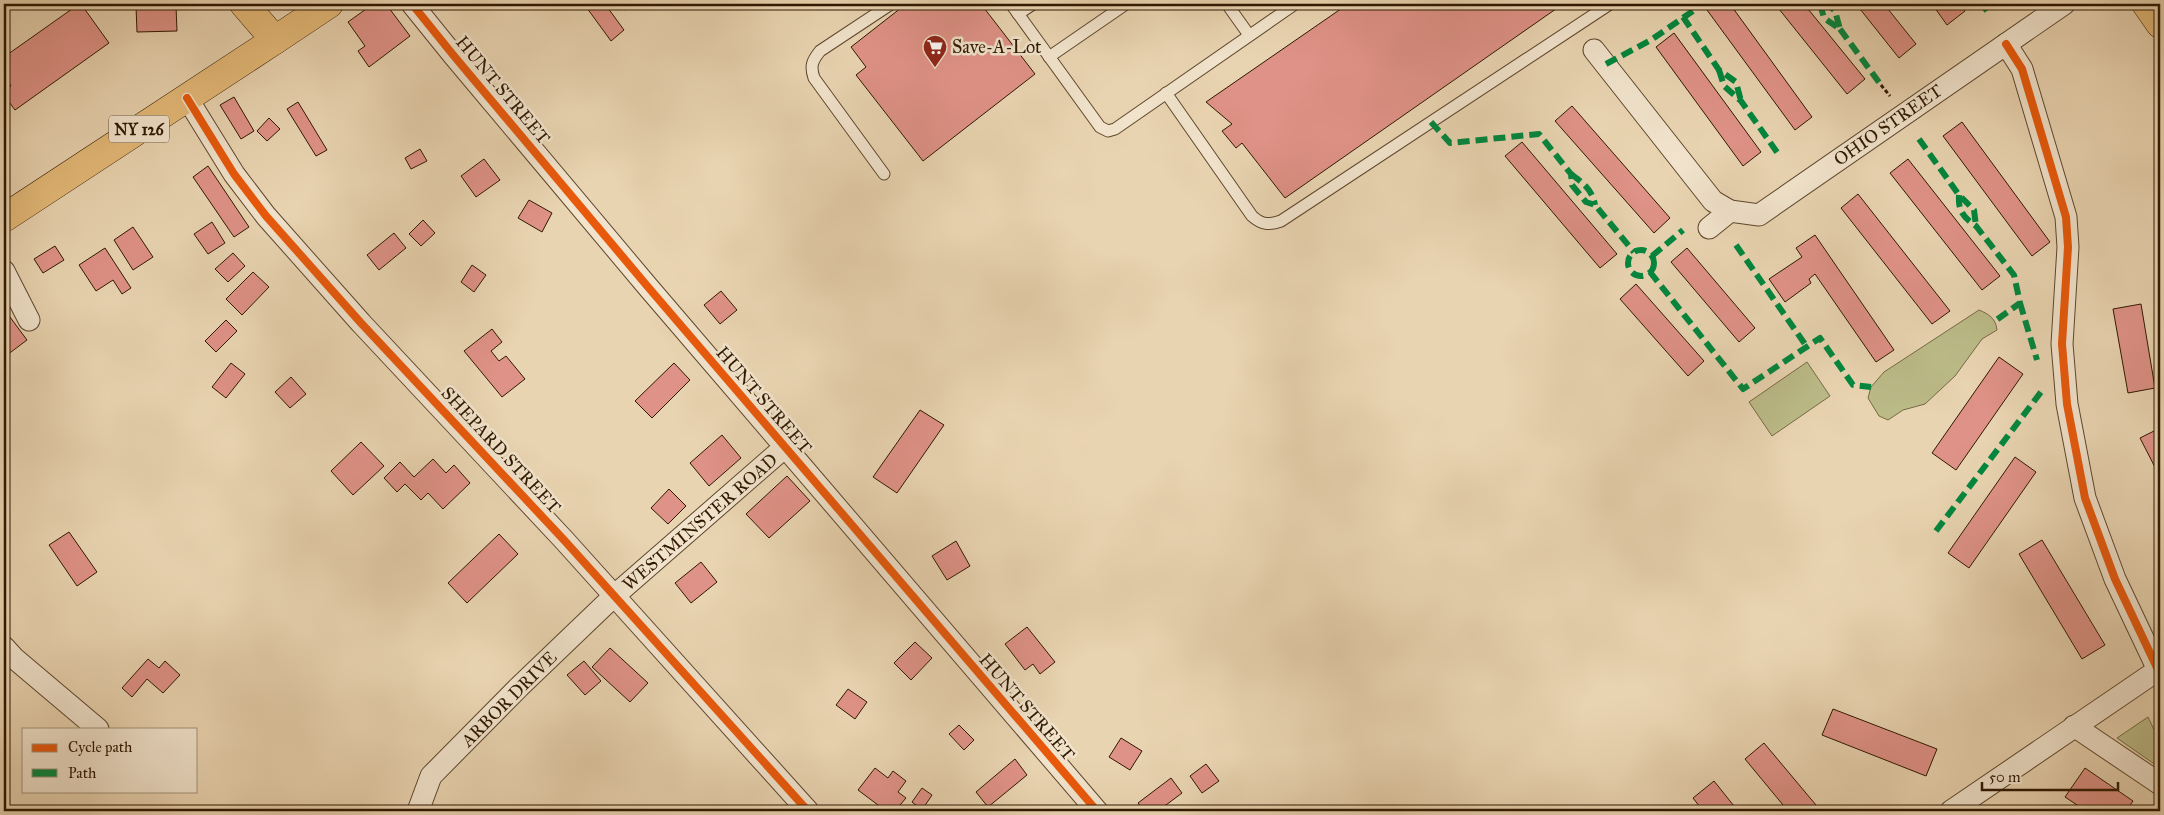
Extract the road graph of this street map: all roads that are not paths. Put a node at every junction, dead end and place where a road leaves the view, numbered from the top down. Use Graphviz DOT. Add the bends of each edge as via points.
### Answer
graph roads {
  1 [pos="329,4"];
  2 [pos="412,4"];
  3 [pos="891,4"];
  4 [pos="1011,4"];
  5 [pos="1033,4"];
  6 [pos="1126,4"];
  7 [pos="1227,4"];
  8 [pos="1295,4"];
  9 [pos="1610,4"];
  10 [pos="2064,4"];
  11 [pos="2146,4"];
  12 [pos="251,11"];
  13 [pos="1018,14"];
  14 [pos="2160,24"];
  15 [pos="1249,35"];
  16 [pos="275,40"];
  17 [pos="2006,44"];
  18 [pos="1594,50"];
  19 [pos="1049,57"];
  20 [pos="1166,93"];
  21 [pos="187,98"];
  22 [pos="884,174"];
  23 [pos="1730,211"];
  24 [pos="4,218"];
  25 [pos="1709,228"];
  26 [pos="4,271"];
  27 [pos="29,320"];
  28 [pos="785,448"];
  29 [pos="614,596"];
  30 [pos="4,647"];
  31 [pos="2159,672"];
  32 [pos="2074,726"];
  33 [pos="97,728"];
  34 [pos="2160,784"];
  35 [pos="418,811"];
  36 [pos="808,811"];
  37 [pos="1098,811"];
  38 [pos="1951,811"];
  1 -- 16 [label="main road"];
  2 -- 28 [label="street, HUNT STREET"];
  3 -- 22 [label="lane" via="820,51 810,68"];
  4 -- 13 [label="lane"];
  5 -- 13 [label="lane"];
  6 -- 19 [label="lane"];
  7 -- 15 [label="lane"];
  8 -- 15 [label="lane"];
  9 -- 20 [label="lane" via="1281,221 1270,224 1259,223 1252,216"];
  10 -- 17 [label="street, OHIO STREET"];
  11 -- 14 [label="main road"];
  12 -- 16 [label="main road"];
  13 -- 19 [label="lane"];
  15 -- 20 [label="lane"];
  16 -- 21 [label="main road, NY 126"];
  17 -- 23 [label="street, OHIO STREET" via="1758,215"];
  17 -- 31 [label="street" via="2022,69 2066,217 2068,247 2062,344 2067,404 2085,498 2115,580"];
  18 -- 23 [label="street" via="1713,201"];
  19 -- 20 [label="lane" via="1100,127 1108,131"];
  21 -- 24 [label="main road, NY 126"];
  21 -- 29 [label="street, SHEPARD STREET" via="234,174 266,216"];
  23 -- 25 [label="street"];
  26 -- 27 [label="street"];
  28 -- 29 [label="street, WESTMINSTER ROAD"];
  28 -- 37 [label="street, HUNT STREET"];
  29 -- 35 [label="street, ARBOR DRIVE" via="431,776"];
  29 -- 36 [label="street, SHEPARD STREET"];
  30 -- 33 [label="street"];
  31 -- 32 [label="street"];
  32 -- 34 [label="street"];
  32 -- 38 [label="street"];
}
